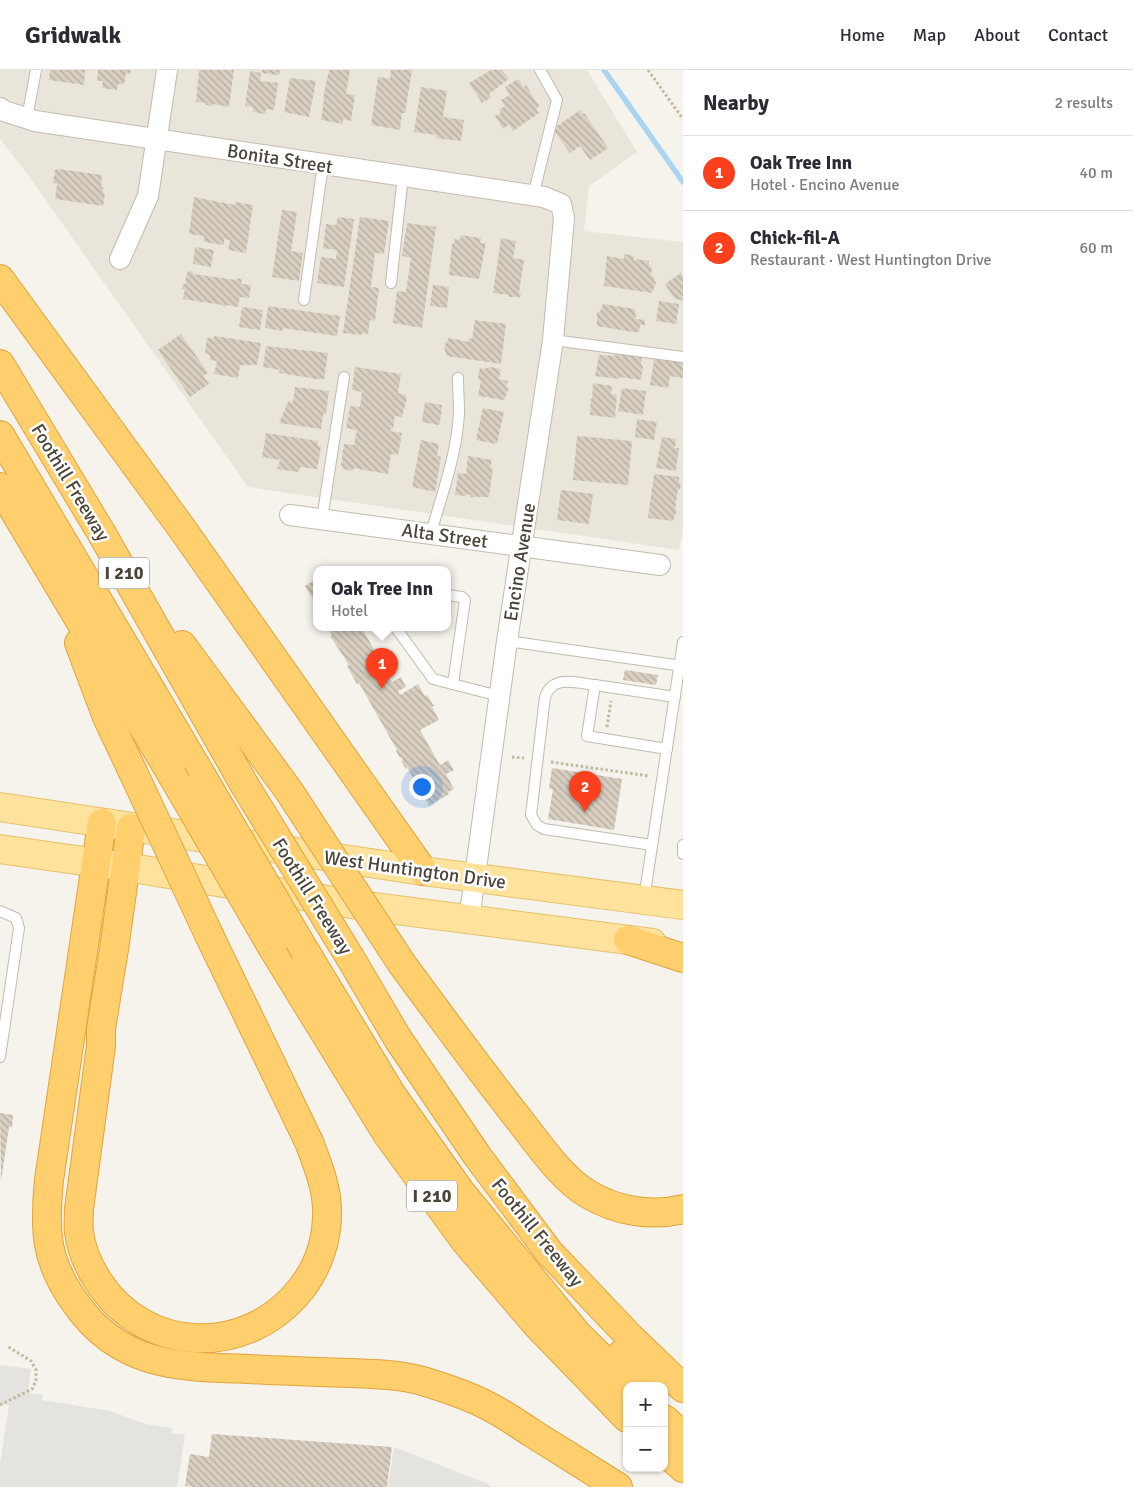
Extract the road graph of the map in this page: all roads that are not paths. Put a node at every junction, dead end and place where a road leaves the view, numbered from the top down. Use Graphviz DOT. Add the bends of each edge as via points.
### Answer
graph roads {
  1 [pos="36,70"];
  2 [pos="167,70"];
  3 [pos="540,70"];
  4 [pos="0,108"];
  5 [pos="27,118"];
  6 [pos="157,139"];
  7 [pos="323,164"];
  8 [pos="403,176"];
  9 [pos="533,196"];
  10 [pos="561,204"];
  11 [pos="120,259"];
  12 [pos="0,279"];
  13 [pos="391,282"];
  14 [pos="304,300"];
  15 [pos="553,340"];
  16 [pos="683,357"];
  17 [pos="0,364"];
  18 [pos="344,377"];
  19 [pos="458,378"];
  20 [pos="0,401"];
  21 [pos="0,434"];
  22 [pos="0,487"];
  23 [pos="290,515"];
  24 [pos="322,519"];
  25 [pos="431,533"];
  26 [pos="102,534"];
  27 [pos="521,546"];
  28 [pos="660,565"];
  29 [pos="52,572"];
  30 [pos="451,596"];
  31 [pos="398,631"];
  32 [pos="507,640"];
  33 [pos="683,642"];
  34 [pos="681,666"];
  35 [pos="453,684"];
  36 [pos="595,685"];
  37 [pos="499,696"];
  38 [pos="674,697"];
  39 [pos="667,749"];
  40 [pos="224,781"];
  41 [pos="0,807"];
  42 [pos="102,823"];
  43 [pos="131,828"];
  44 [pos="652,845"];
  45 [pos="683,845"];
  46 [pos="0,849"];
  47 [pos="683,854"];
  48 [pos="96,863"];
  49 [pos="126,867"];
  50 [pos="423,871"];
  51 [pos="474,878"];
  52 [pos="644,900"];
  53 [pos="683,906"];
  54 [pos="0,911"];
  55 [pos="469,920"];
  56 [pos="628,940"];
  57 [pos="683,947"];
  58 [pos="327,955"];
  59 [pos="683,958"];
  60 [pos="0,1056"];
  61 [pos="683,1209"];
  62 [pos="626,1382"];
  63 [pos="651,1382"];
  64 [pos="683,1388"];
  65 [pos="668,1398"];
  66 [pos="683,1412"];
  67 [pos="623,1414"];
  68 [pos="668,1422"];
  69 [pos="683,1436"];
  70 [pos="668,1455"];
  71 [pos="683,1468"];
  72 [pos="618,1487"];
  1 -- 5 [label="lane"];
  2 -- 6 [label="street"];
  3 -- 9 [label="lane" via="557,100"];
  4 -- 5 [label="street, Bonita Street"];
  5 -- 6 [label="street, Bonita Street"];
  6 -- 7 [label="street, Bonita Street"];
  6 -- 11 [label="street" via="148,196"];
  7 -- 8 [label="street, Bonita Street"];
  7 -- 14 [label="lane"];
  8 -- 9 [label="street, Bonita Street"];
  8 -- 13 [label="lane"];
  9 -- 10 [label="street, Bonita Street"];
  10 -- 15 [label="street, Encino Avenue" via="564,218"];
  12 -- 50 [label="highway" via="178,522"];
  15 -- 16 [label="lane"];
  15 -- 27 [label="street, Encino Avenue"];
  17 -- 26 [label="highway, Foothill Freeway / I 210"];
  18 -- 24 [label="lane"];
  19 -- 25 [label="lane" via="456,433 443,496"];
  20 -- 40 [label="highway"];
  21 -- 40 [label="highway"];
  22 -- 29 [label="highway, I 210"];
  23 -- 24 [label="street, Alta Street"];
  24 -- 25 [label="street, Alta Street"];
  25 -- 27 [label="street, Alta Street"];
  26 -- 40 [label="highway, Foothill Freeway / I 210"];
  26 -- 61 [label="highway, bridge" via="288,791 402,964 557,1167 586,1193 622,1209 660,1213"];
  27 -- 28 [label="street, Alta Street"];
  27 -- 32 [label="street, Encino Avenue"];
  29 -- 49 [label="highway, bridge" via="108,717 309,1142 324,1188 326,1226 321,1249 306,1282 279,1312 249,1330 232,1335 194,1339 176,1336 136,1318 116,1304 105,1291 88,1263 79,1233 79,1209 101,1029"];
  29 -- 67 [label="highway, I 210, bridge" via="272,947 387,1134 464,1241 537,1325"];
  30 -- 35 [label="lane" via="466,600"];
  31 -- 35 [label="lane" via="433,679"];
  32 -- 34 [label="lane"];
  32 -- 37 [label="street, Encino Avenue"];
  33 -- 34 [label="lane"];
  34 -- 38 [label="lane"];
  35 -- 37 [label="lane"];
  36 -- 38 [label="lane"];
  36 -- 39 [label="lane" via="587,736"];
  36 -- 44 [label="lane" via="564,681 548,689 531,815 544,829"];
  37 -- 51 [label="street, Encino Avenue"];
  38 -- 39 [label="lane"];
  39 -- 44 [label="lane"];
  40 -- 58 [label="highway, Foothill Freeway / I 210, bridge"];
  40 -- 58 [label="highway, bridge"];
  41 -- 42 [label="main road, West Huntington Drive"];
  42 -- 43 [label="main road, West Huntington Drive"];
  42 -- 48 [label="highway"];
  43 -- 49 [label="highway"];
  43 -- 50 [label="main road, West Huntington Drive"];
  44 -- 52 [label="lane"];
  45 -- 47 [label="lane"];
  46 -- 48 [label="main road"];
  48 -- 49 [label="main road"];
  48 -- 72 [label="highway" via="46,1215 50,1252 58,1274 66,1291 84,1314 117,1343 138,1354 171,1364 381,1375 418,1380 491,1407"];
  49 -- 55 [label="main road"];
  50 -- 51 [label="main road, West Huntington Drive"];
  51 -- 52 [label="main road, West Huntington Drive"];
  51 -- 55 [label="street, Encino Avenue"];
  52 -- 53 [label="main road, West Huntington Drive"];
  54 -- 60 [label="lane" via="16,918 19,928"];
  55 -- 56 [label="main road"];
  56 -- 57 [label="main road"];
  56 -- 59 [label="highway"];
  58 -- 62 [label="highway" via="392,1095 460,1191 578,1335"];
  58 -- 63 [label="highway" via="373,1036 483,1196 562,1291"];
  58 -- 64 [label="highway, Foothill Freeway / I 210" via="398,1039 472,1150 550,1252"];
  65 -- 66 [label="highway"];
  68 -- 69 [label="highway"];
  70 -- 71 [label="highway"];
}
